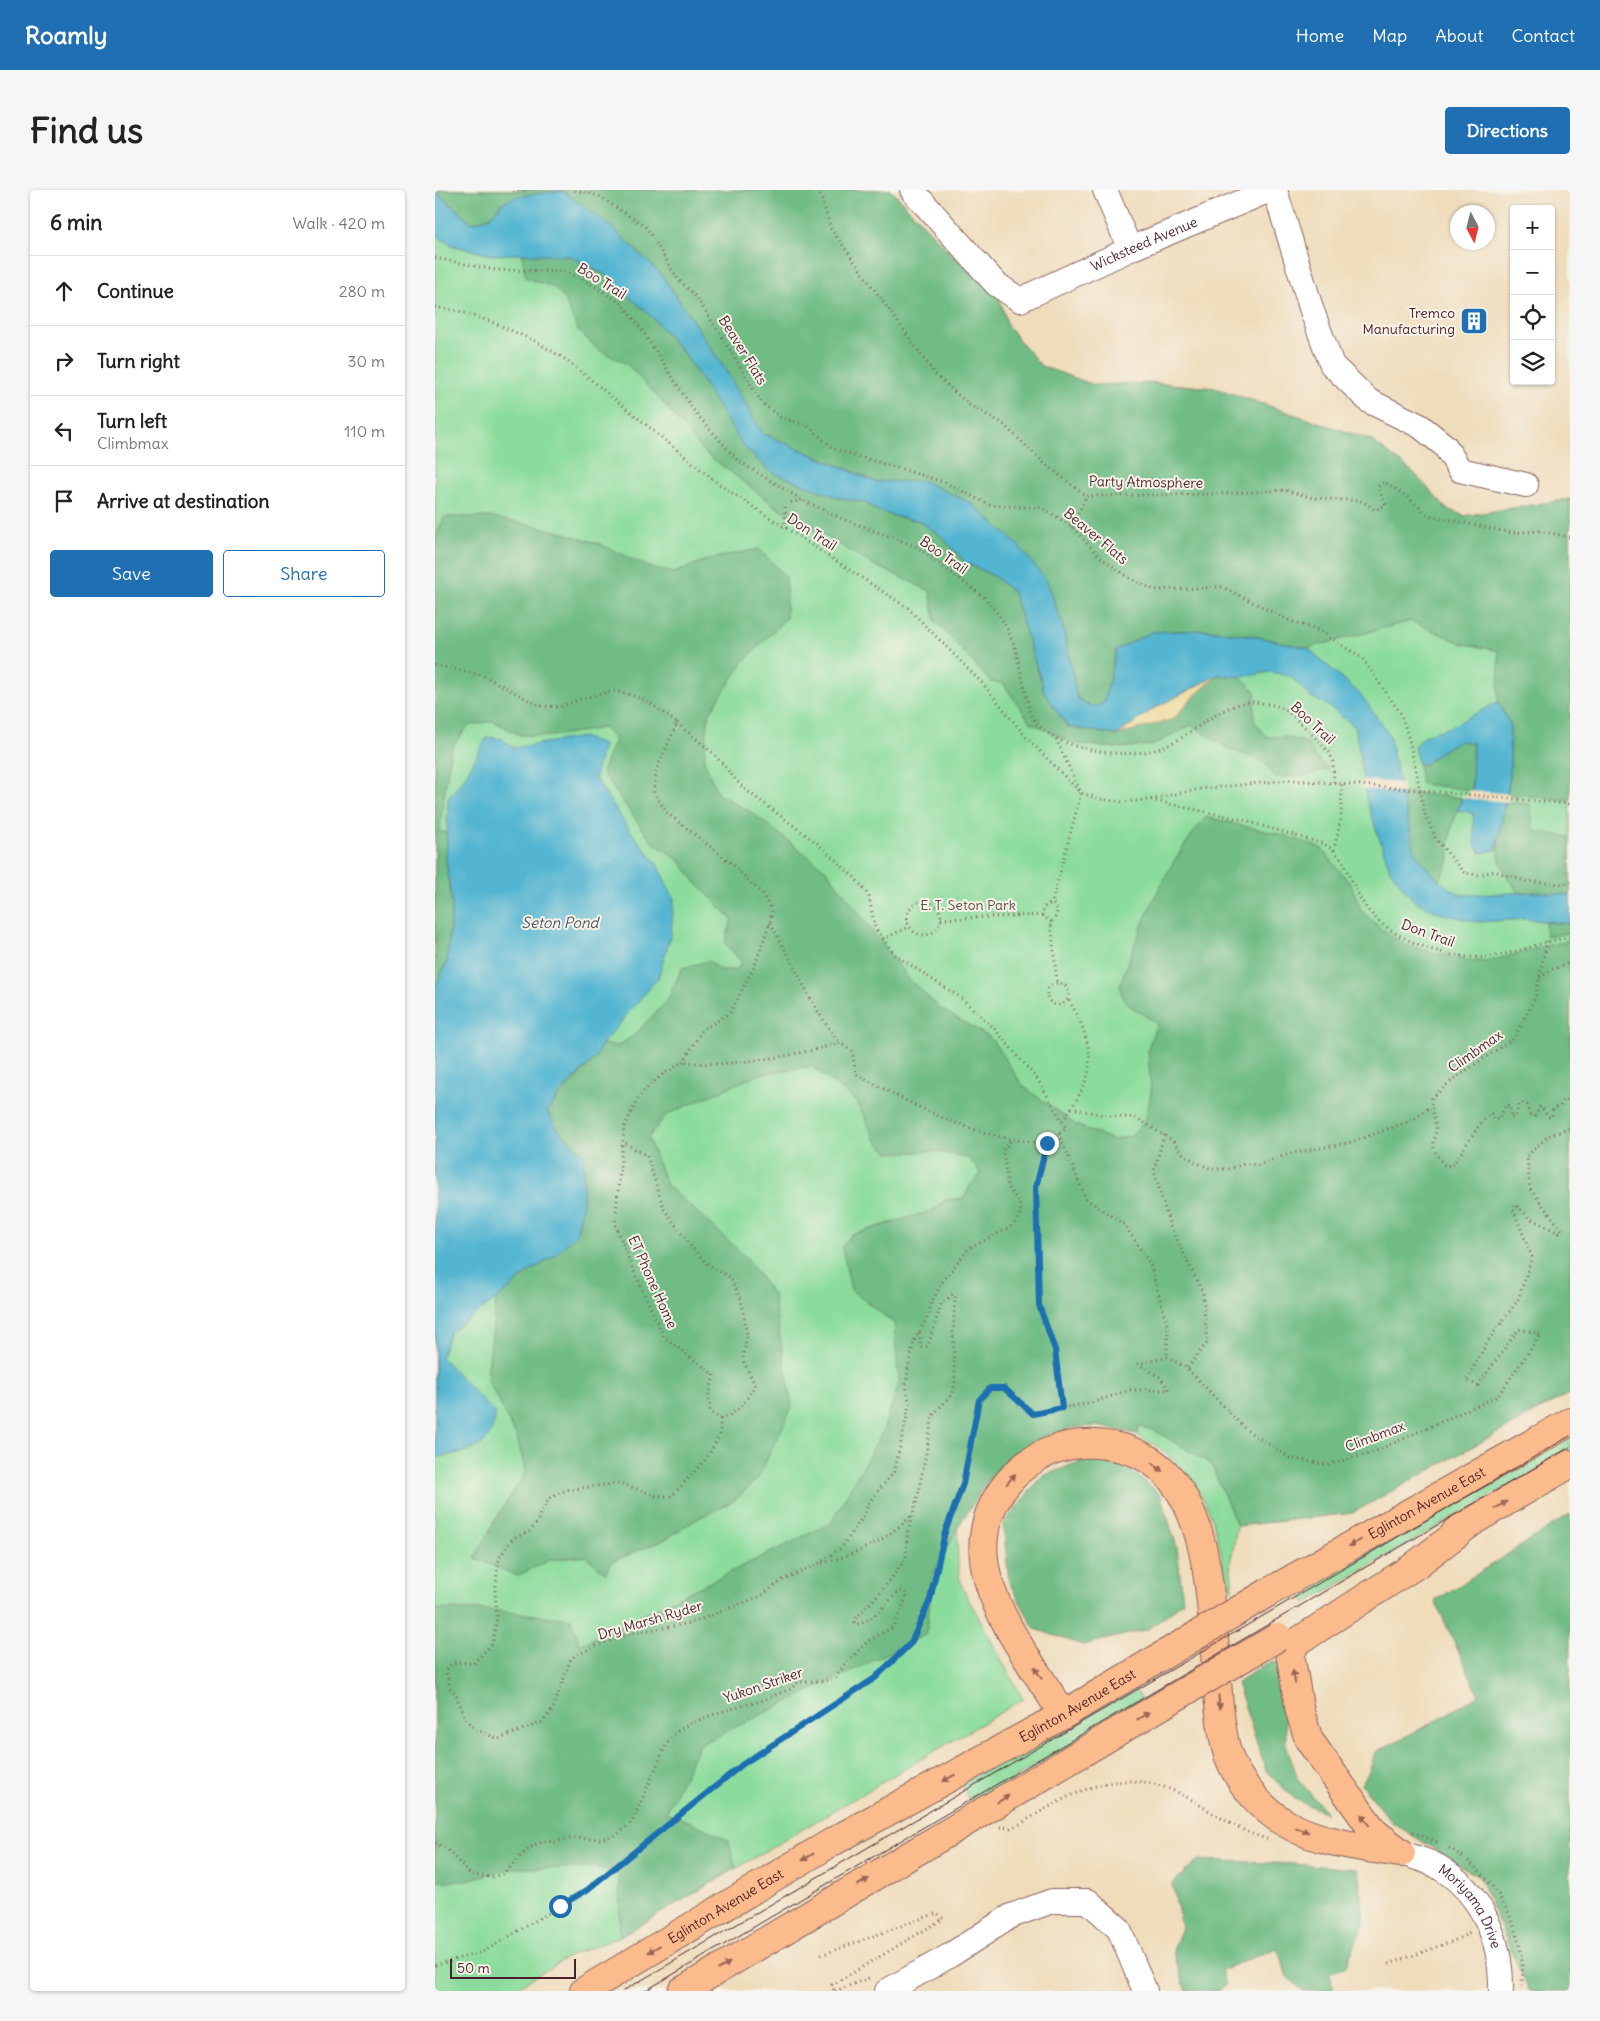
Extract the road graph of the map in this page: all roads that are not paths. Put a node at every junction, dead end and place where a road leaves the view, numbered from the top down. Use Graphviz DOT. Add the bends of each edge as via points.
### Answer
graph roads {
  1 [pos="912,190"];
  2 [pos="1105,190"];
  3 [pos="1270,190"];
  4 [pos="1275,190"];
  5 [pos="1230,199"];
  6 [pos="1130,249"];
  7 [pos="1526,485"];
  8 [pos="1570,1422"];
  9 [pos="1570,1464"];
  10 [pos="1472,1522"];
  11 [pos="1063,1715"];
  12 [pos="1401,1853"];
  13 [pos="584,1991"];
  14 [pos="682,1991"];
  15 [pos="887,1991"];
  16 [pos="1145,1991"];
  17 [pos="1501,1991"];
  1 -- 6 [label="street, Wicksteed Avenue" via="996,284 1020,300"];
  2 -- 6 [label="street"];
  3 -- 5 [label="street, Wicksteed Avenue"];
  4 -- 7 [label="street" via="1332,365 1369,401 1420,426 1445,446 1460,470"];
  5 -- 6 [label="street, Wicksteed Avenue"];
  8 -- 11 [label="main road, Eglinton Avenue East, one-way, bridge" via="1269,1592"];
  10 -- 9 [label="main road, one-way"];
  12 -- 10 [label="main road, one-way" via="1374,1832 1309,1740 1290,1652 1297,1642 1413,1568"];
  14 -- 10 [label="main road, one-way, bridge"];
  11 -- 12 [label="main road, one-way" via="1006,1623 988,1587 982,1544 985,1520 1001,1490 1019,1470 1038,1456 1059,1448 1098,1444 1143,1457 1176,1484 1187,1504 1203,1547 1209,1581 1226,1750 1252,1794 1287,1824 1306,1832 1346,1844"];
  11 -- 13 [label="main road, Eglinton Avenue East, one-way" via="835,1842"];
  12 -- 17 [label="street, Moriyama Drive" via="1436,1866 1461,1882 1472,1895 1497,1945"];
  15 -- 16 [label="street" via="1011,1916 1052,1901 1088,1901 1119,1929"];
}
